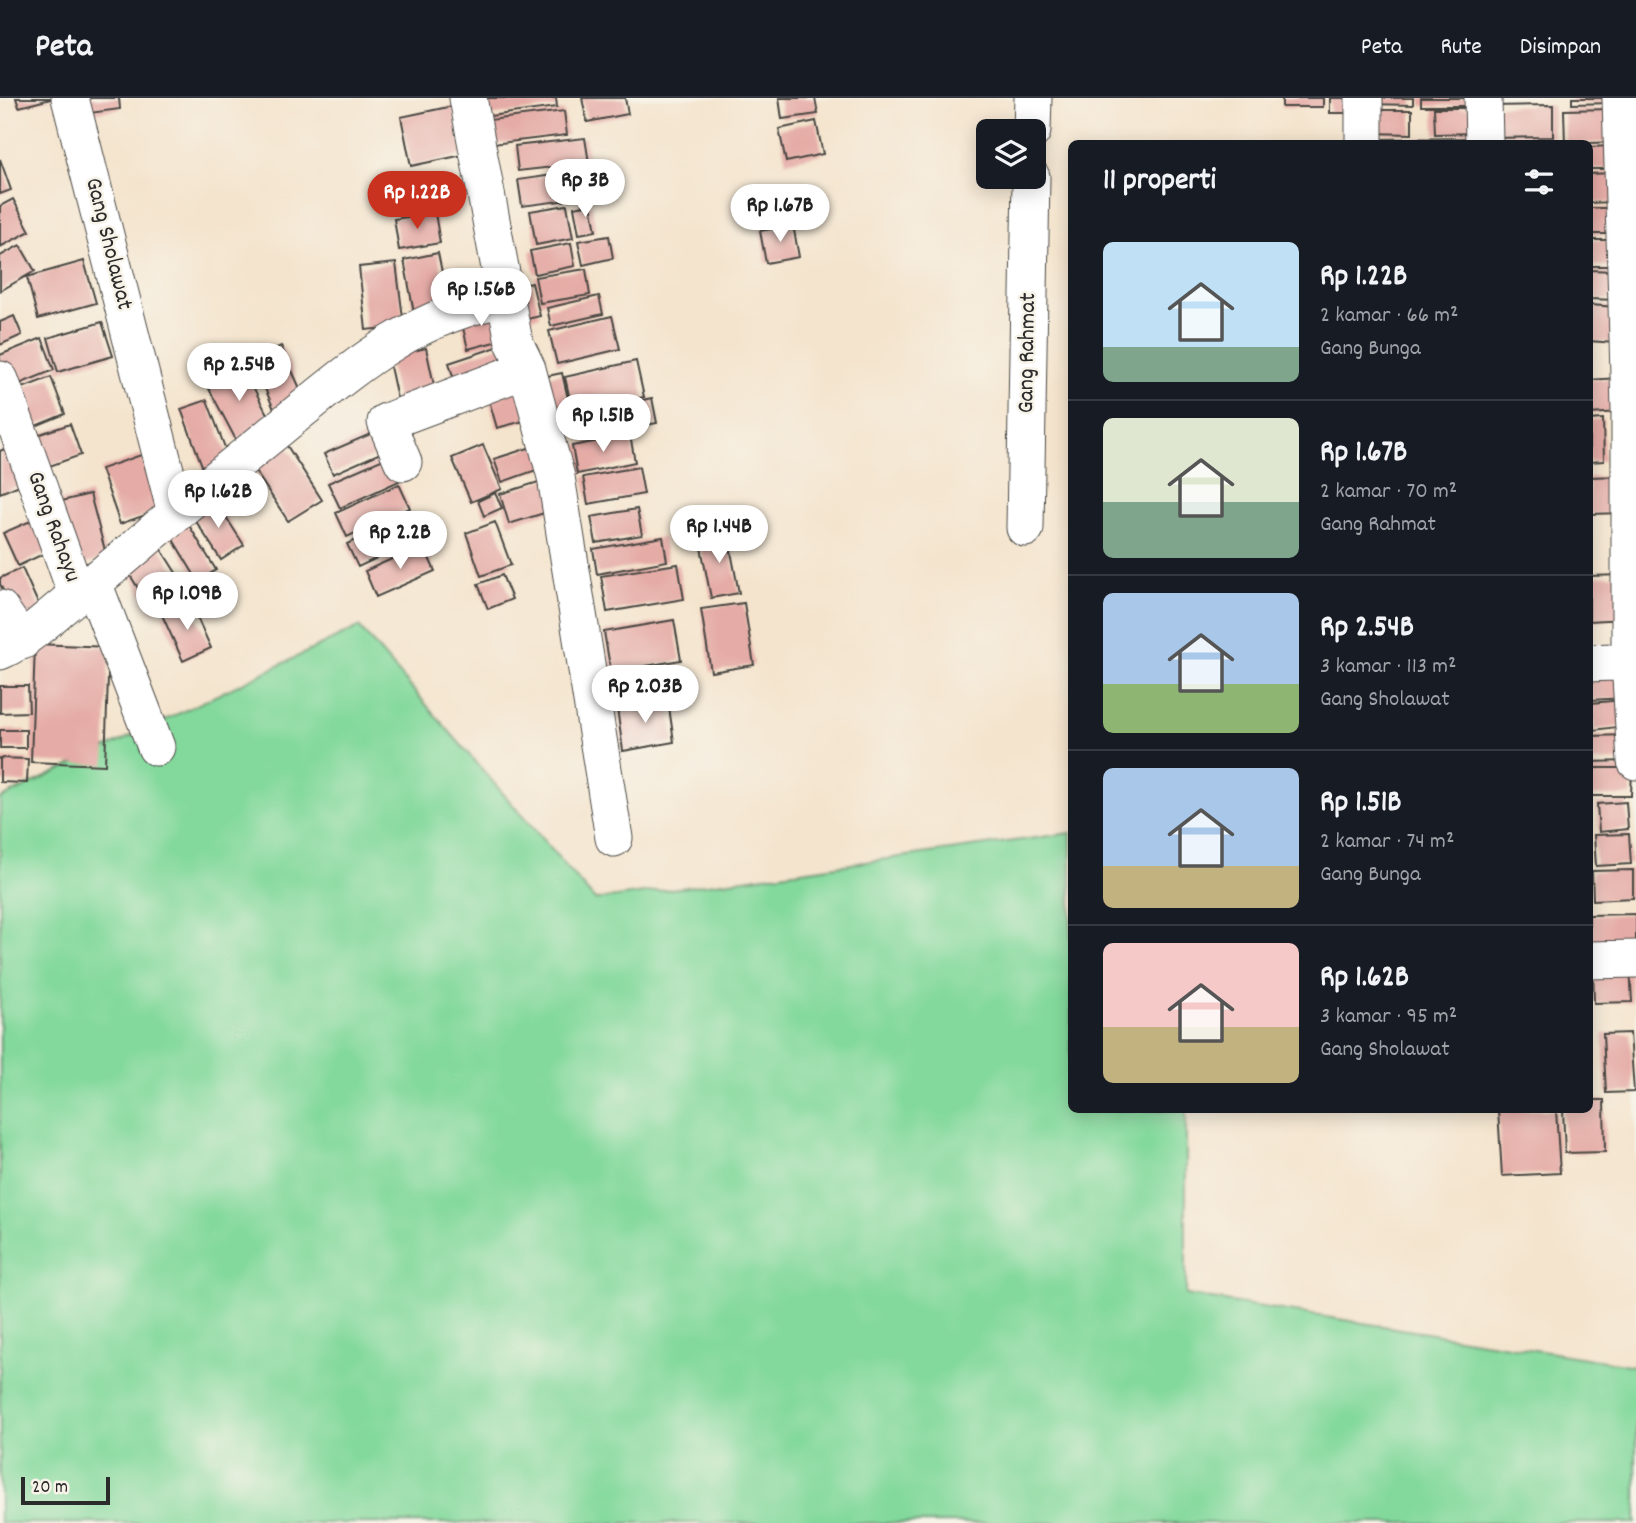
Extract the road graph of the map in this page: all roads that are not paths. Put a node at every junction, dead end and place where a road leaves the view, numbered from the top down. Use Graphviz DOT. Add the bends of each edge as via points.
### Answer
graph roads {
  1 [pos="70,98"];
  2 [pos="468,98"];
  3 [pos="1033,98"];
  4 [pos="1364,98"];
  5 [pos="1483,98"];
  6 [pos="1621,98"];
  7 [pos="1032,119"];
  8 [pos="1364,140"];
  9 [pos="1484,140"];
  10 [pos="1031,189"];
  11 [pos="505,298"];
  12 [pos="527,369"];
  13 [pos="0,380"];
  14 [pos="403,462"];
  15 [pos="176,513"];
  16 [pos="1026,528"];
  17 [pos="85,590"];
  18 [pos="0,609"];
  19 [pos="11,646"];
  20 [pos="1633,661"];
  21 [pos="1593,663"];
  22 [pos="156,747"];
  23 [pos="1636,761"];
  24 [pos="614,838"];
  25 [pos="1636,959"];
  26 [pos="1593,960"];
  1 -- 15 [label="street, Gang Sholawat"];
  2 -- 11 [label="street"];
  3 -- 7 [label="street"];
  4 -- 8 [label="street"];
  5 -- 9 [label="street"];
  6 -- 20 [label="street"];
  10 -- 16 [label="street, Gang Rahmat"];
  11 -- 12 [label="street" via="514,342"];
  11 -- 15 [label="street" via="425,323 356,365"];
  12 -- 14 [label="street" via="386,422"];
  12 -- 24 [label="street" via="555,477"];
  13 -- 17 [label="street, Gang Rahayu"];
  15 -- 17 [label="street"];
  17 -- 19 [label="street"];
  17 -- 22 [label="street, Gang Rahayu"];
  18 -- 19 [label="street"];
  20 -- 21 [label="street"];
  20 -- 23 [label="street"];
  25 -- 26 [label="street"];
}
